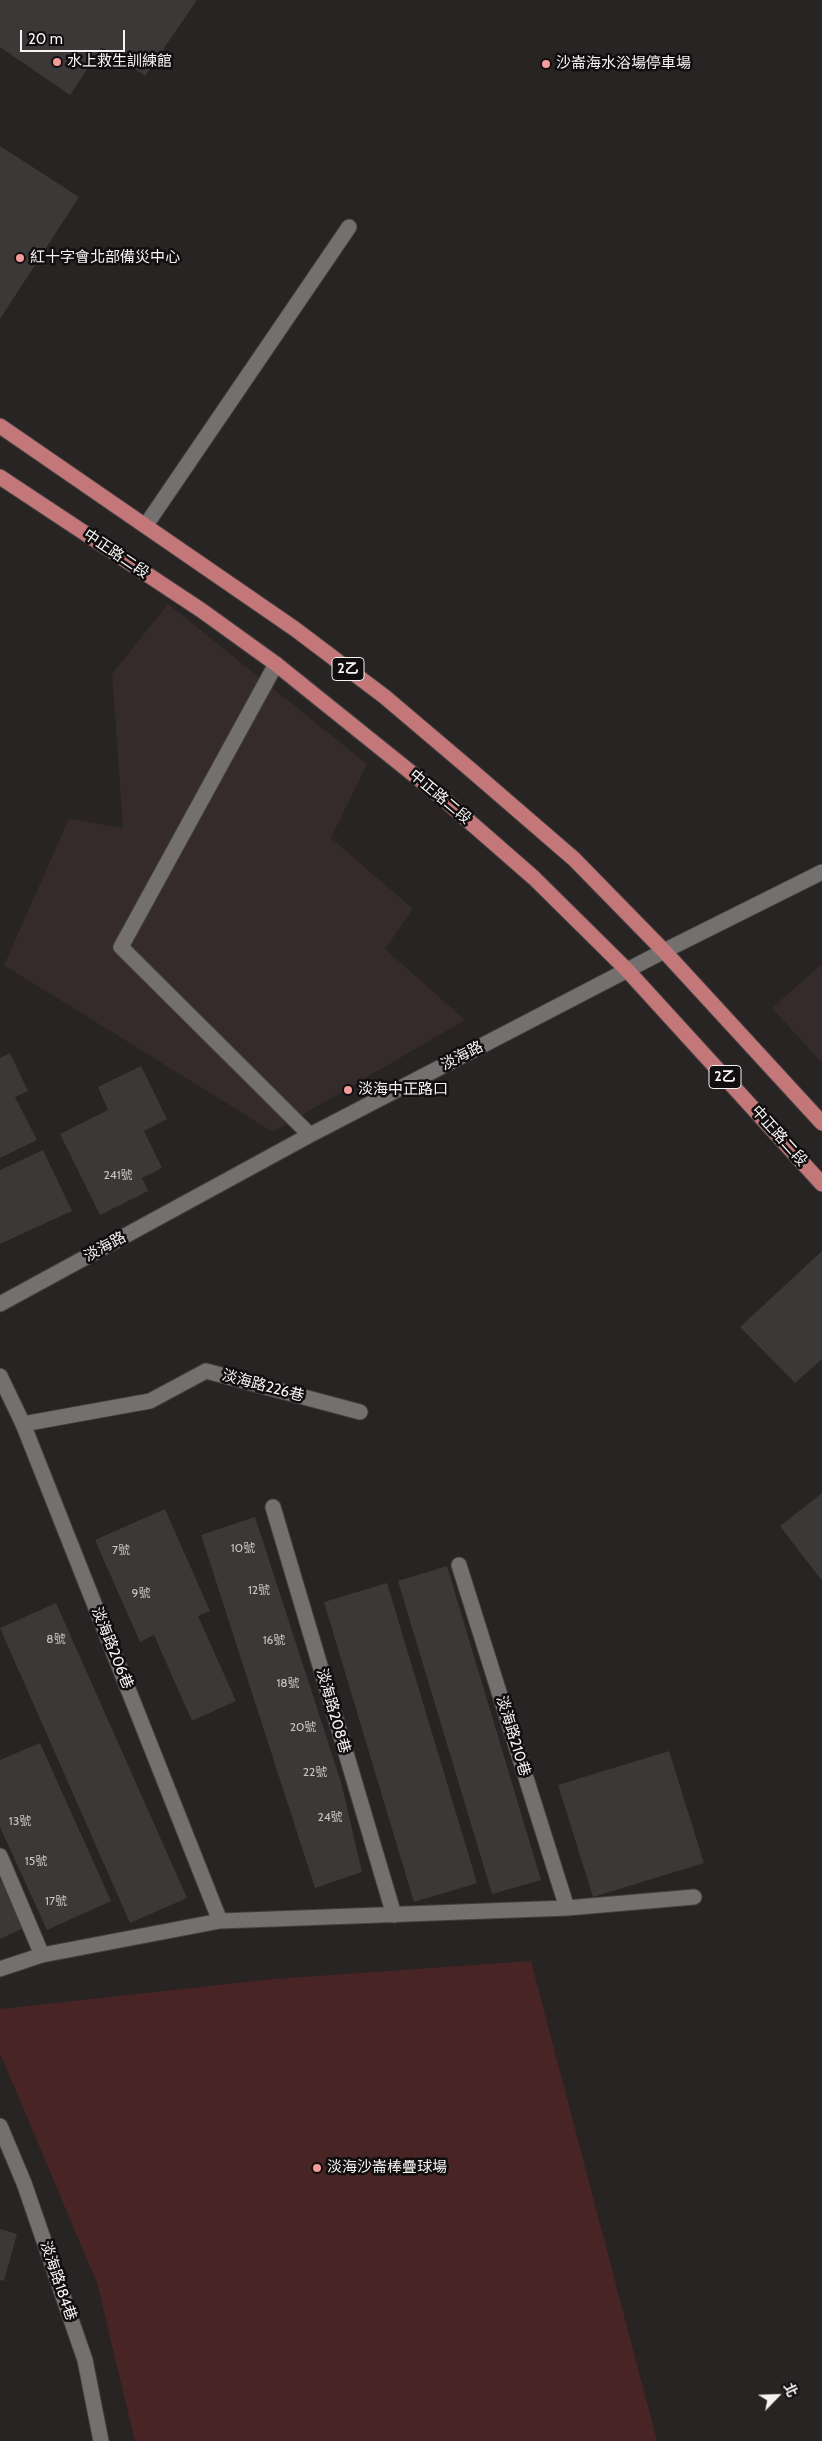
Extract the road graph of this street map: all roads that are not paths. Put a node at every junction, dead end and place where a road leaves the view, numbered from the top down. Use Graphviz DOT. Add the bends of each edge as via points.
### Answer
graph roads {
  1 [pos="349,227"];
  2 [pos="0,426"];
  3 [pos="0,477"];
  4 [pos="146,525"];
  5 [pos="276,664"];
  6 [pos="822,872"];
  7 [pos="664,951"];
  8 [pos="627,970"];
  9 [pos="822,1123"];
  10 [pos="310,1135"];
  11 [pos="822,1184"];
  12 [pos="0,1304"];
  13 [pos="0,1376"];
  14 [pos="360,1412"];
  15 [pos="23,1424"];
  16 [pos="273,1507"];
  17 [pos="459,1565"];
  18 [pos="0,1856"];
  19 [pos="694,1897"];
  20 [pos="567,1908"];
  21 [pos="394,1915"];
  22 [pos="220,1922"];
  23 [pos="42,1954"];
  24 [pos="0,1969"];
  25 [pos="0,2126"];
  26 [pos="102,2441"];
  1 -- 4 [label="street"];
  2 -- 4 [label="main road, 2乙"];
  3 -- 5 [label="main road, 中正路二段 / 2乙"];
  4 -- 7 [label="main road, 2乙" via="385,697 574,860"];
  5 -- 8 [label="main road, 中正路二段 / 2乙" via="446,801 534,878"];
  5 -- 10 [label="street" via="121,947"];
  6 -- 7 [label="street, 淡海路"];
  7 -- 8 [label="street, 淡海路"];
  7 -- 9 [label="main road, 2乙"];
  8 -- 10 [label="street, 淡海路"];
  8 -- 11 [label="main road, 中正路二段 / 2乙"];
  10 -- 12 [label="street, 淡海路"];
  13 -- 15 [label="street, 淡海路206巷"];
  14 -- 15 [label="street, 淡海路226巷" via="206,1371 150,1401"];
  15 -- 22 [label="street, 淡海路206巷"];
  16 -- 21 [label="street, 淡海路208巷"];
  17 -- 20 [label="street, 淡海路210巷"];
  18 -- 23 [label="street"];
  19 -- 20 [label="street"];
  20 -- 21 [label="street"];
  21 -- 22 [label="street"];
  22 -- 23 [label="street"];
  23 -- 24 [label="street"];
  25 -- 26 [label="street, 淡海路184巷" via="24,2183 85,2360"];
}
